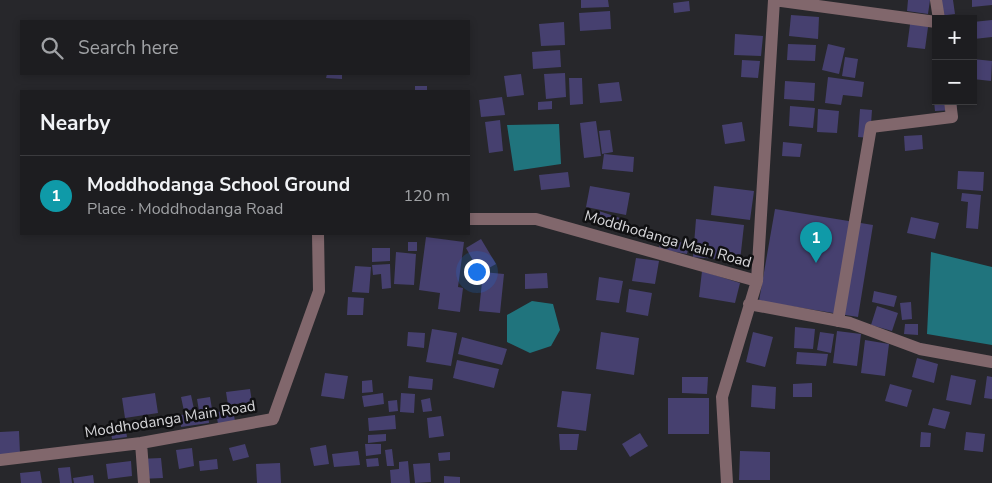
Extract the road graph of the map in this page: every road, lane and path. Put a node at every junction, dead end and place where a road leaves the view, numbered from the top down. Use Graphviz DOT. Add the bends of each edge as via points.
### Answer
graph roads {
  1 [pos="774,0"];
  2 [pos="936,0"];
  3 [pos="938,15"];
  4 [pos="932,21"];
  5 [pos="950,105"];
  6 [pos="470,218"];
  7 [pos="318,235"];
  8 [pos="757,281"];
  9 [pos="749,304"];
  10 [pos="838,321"];
  11 [pos="992,362"];
  12 [pos="141,443"];
  13 [pos="0,460"];
  14 [pos="144,483"];
  15 [pos="727,483"];
  1 -- 4 [label="street"];
  1 -- 8 [label="street, Moddhodanga Main Road"];
  2 -- 3 [label="street"];
  5 -- 10 [label="street" via="952,117 871,127"];
  6 -- 8 [label="street, Moddhodanga Main Road" via="536,219"];
  7 -- 12 [label="street, Moddhodanga Main Road" via="320,290 273,419"];
  8 -- 9 [label="street"];
  9 -- 10 [label="street"];
  9 -- 15 [label="street" via="722,397"];
  10 -- 11 [label="street" via="920,349"];
  12 -- 13 [label="street, Moddhodanga Main Road"];
  12 -- 14 [label="street"];
}
